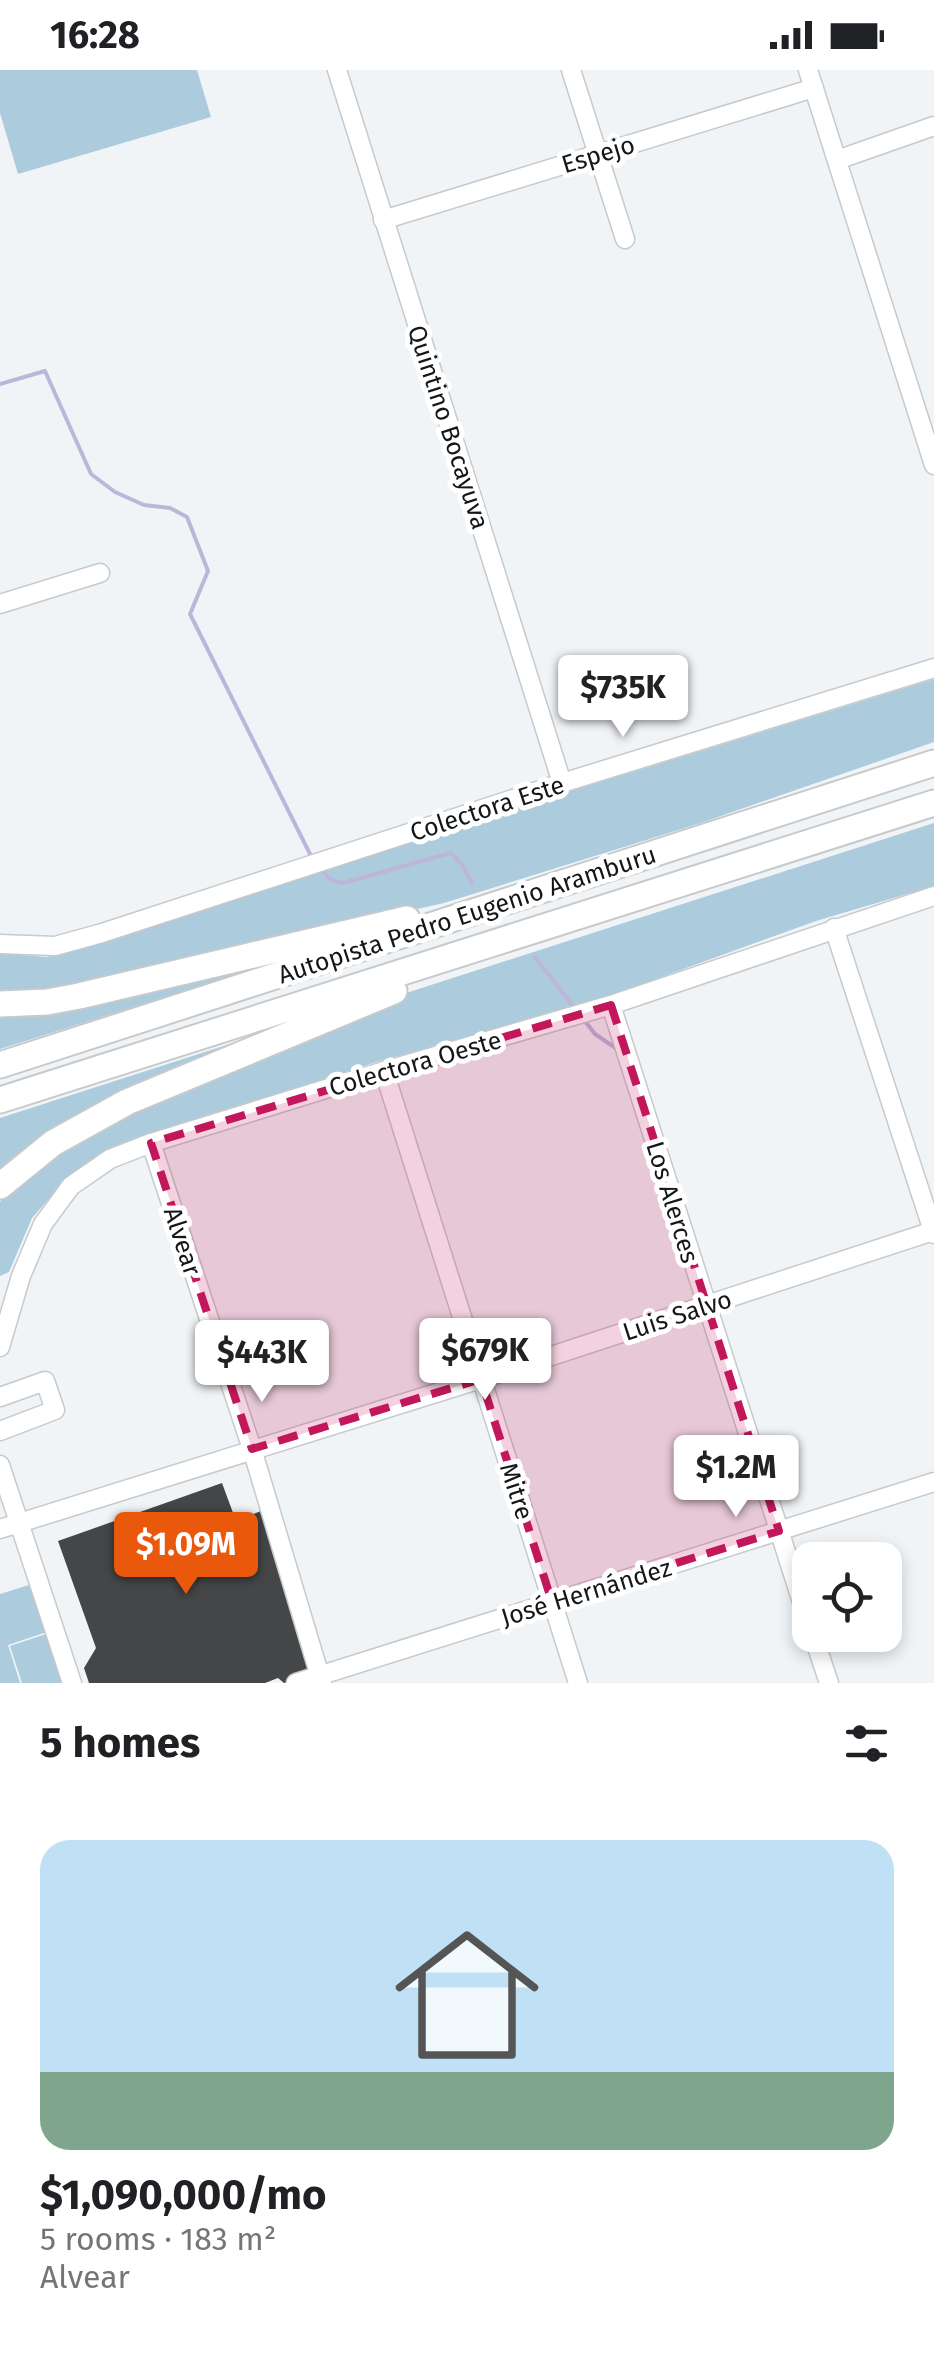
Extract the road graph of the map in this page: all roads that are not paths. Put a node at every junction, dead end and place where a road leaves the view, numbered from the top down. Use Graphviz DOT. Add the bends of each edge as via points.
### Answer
graph roads {
  1 [pos="337,70"];
  2 [pos="571,70"];
  3 [pos="811,79"];
  4 [pos="934,126"];
  5 [pos="598,154"];
  6 [pos="836,160"];
  7 [pos="383,220"];
  8 [pos="625,238"];
  9 [pos="934,465"];
  10 [pos="100,574"];
  11 [pos="0,604"];
  12 [pos="934,668"];
  13 [pos="934,763"];
  14 [pos="562,783"];
  15 [pos="934,805"];
  16 [pos="558,885"];
  17 [pos="934,896"];
  18 [pos="555,924"];
  19 [pos="834,928"];
  20 [pos="0,944"];
  21 [pos="0,1004"];
  22 [pos="611,1004"];
  23 [pos="0,1064"];
  24 [pos="384,1071"];
  25 [pos="0,1100"];
  26 [pos="151,1143"];
  27 [pos="0,1186"];
  28 [pos="934,1232"];
  29 [pos="706,1305"];
  30 [pos="1,1350"];
  31 [pos="481,1379"];
  32 [pos="0,1397"];
  33 [pos="0,1431"];
  34 [pos="252,1449"];
  35 [pos="0,1465"];
  36 [pos="934,1482"];
  37 [pos="19,1523"];
  38 [pos="0,1529"];
  39 [pos="779,1532"];
  40 [pos="792,1571"];
  41 [pos="552,1602"];
  42 [pos="818,1652"];
  43 [pos="320,1680"];
  44 [pos="72,1683"];
  45 [pos="296,1683"];
  46 [pos="578,1683"];
  47 [pos="828,1683"];
  1 -- 7 [label="street, Quintino Bocayuva"];
  2 -- 5 [label="street"];
  3 -- 5 [label="street, Espejo"];
  3 -- 6 [label="street"];
  4 -- 6 [label="street"];
  5 -- 7 [label="street, Espejo"];
  5 -- 8 [label="street"];
  6 -- 9 [label="street"];
  7 -- 14 [label="street, Quintino Bocayuva"];
  10 -- 11 [label="street"];
  12 -- 14 [label="street, Colectora Este"];
  13 -- 16 [label="highway, Autopista Pedro Eugenio Aramburu"];
  14 -- 20 [label="street, Colectora Este" via="55,946"];
  15 -- 18 [label="highway, Autopista Pedro Eugenio Aramburu"];
  16 -- 21 [label="highway" via="80,996"];
  16 -- 23 [label="highway, Autopista Pedro Eugenio Aramburu"];
  17 -- 19 [label="street, Colectora Oeste"];
  18 -- 25 [label="highway, Autopista Pedro Eugenio Aramburu"];
  18 -- 27 [label="highway" via="127,1102 53,1143"];
  19 -- 22 [label="street, Colectora Oeste"];
  19 -- 28 [label="street"];
  22 -- 24 [label="street, Colectora Oeste"];
  22 -- 29 [label="street, Los Alerces"];
  24 -- 26 [label="street, Colectora Oeste"];
  24 -- 31 [label="street, Mitre"];
  26 -- 30 [label="street, Colectora Oeste" via="92,1170 54,1208 21,1276"];
  26 -- 34 [label="street, Alvear"];
  28 -- 29 [label="street, Luis Salvo"];
  29 -- 31 [label="street, Luis Salvo"];
  29 -- 39 [label="street, Los Alerces"];
  31 -- 34 [label="street, Luis Salvo"];
  31 -- 41 [label="street, Mitre"];
  32 -- 33 [label="street" via="44,1381 55,1410"];
  34 -- 37 [label="street, Luis Salvo"];
  34 -- 43 [label="street, Alvear"];
  35 -- 37 [label="street"];
  36 -- 39 [label="street, José Hernández"];
  37 -- 38 [label="street, Luis Salvo"];
  37 -- 44 [label="street"];
  39 -- 40 [label="street, Los Alerces"];
  39 -- 41 [label="street, José Hernández"];
  41 -- 43 [label="street, José Hernández"];
  41 -- 46 [label="street, Mitre"];
  42 -- 47 [label="street"];
  43 -- 45 [label="street, José Hernández"];
}
